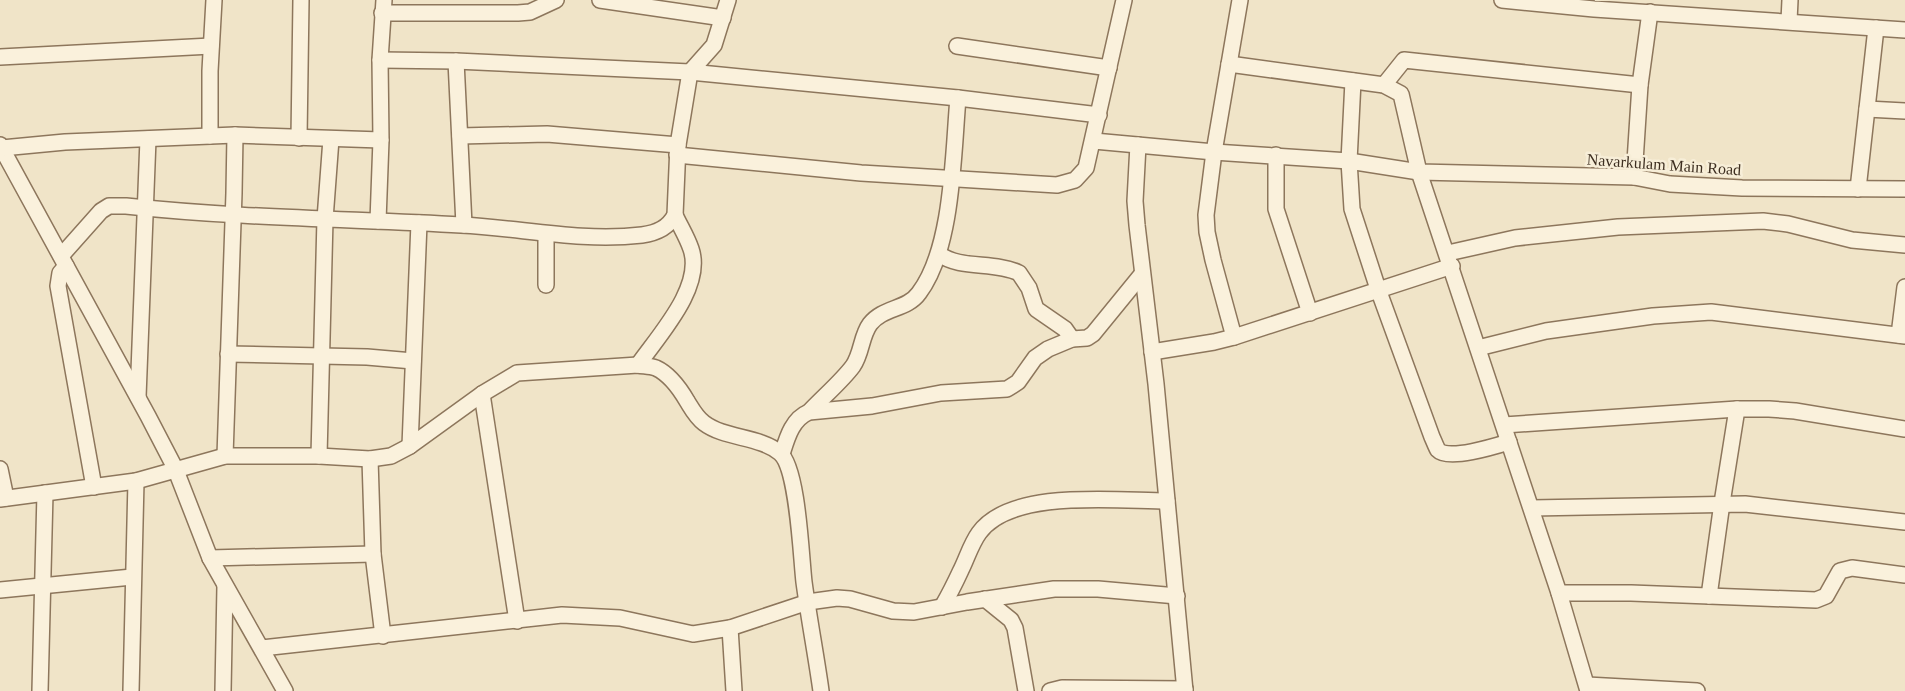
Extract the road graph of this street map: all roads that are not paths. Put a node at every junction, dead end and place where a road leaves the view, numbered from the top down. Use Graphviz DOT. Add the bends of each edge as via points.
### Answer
graph roads {
  1 [pos="214,0"];
  2 [pos="301,0"];
  3 [pos="556,0"];
  4 [pos="600,0"];
  5 [pos="728,0"];
  6 [pos="1124,0"];
  7 [pos="1240,0"];
  8 [pos="1502,0"];
  9 [pos="1790,0"];
  10 [pos="383,6"];
  11 [pos="1650,12"];
  12 [pos="723,18"];
  13 [pos="1789,21"];
  14 [pos="1876,28"];
  15 [pos="1905,30"];
  16 [pos="211,46"];
  17 [pos="957,46"];
  18 [pos="0,57"];
  19 [pos="380,60"];
  20 [pos="456,61"];
  21 [pos="1229,64"];
  22 [pos="1109,68"];
  23 [pos="690,72"];
  24 [pos="1353,81"];
  25 [pos="1384,85"];
  26 [pos="1640,85"];
  27 [pos="958,98"];
  28 [pos="1867,109"];
  29 [pos="1905,111"];
  30 [pos="1099,115"];
  31 [pos="235,135"];
  32 [pos="210,136"];
  33 [pos="459,136"];
  34 [pos="299,138"];
  35 [pos="148,139"];
  36 [pos="331,140"];
  37 [pos="381,140"];
  38 [pos="1094,141"];
  39 [pos="1138,145"];
  40 [pos="1,147"];
  41 [pos="678,150"];
  42 [pos="1214,152"];
  43 [pos="1276,155"];
  44 [pos="1349,161"];
  45 [pos="6,168"];
  46 [pos="1419,172"];
  47 [pos="1634,177"];
  48 [pos="951,178"];
  49 [pos="1858,189"];
  50 [pos="1905,189"];
  51 [pos="146,208"];
  52 [pos="675,215"];
  53 [pos="233,216"];
  54 [pos="326,219"];
  55 [pos="378,221"];
  56 [pos="419,223"];
  57 [pos="464,225"];
  58 [pos="546,235"];
  59 [pos="1905,245"];
  60 [pos="939,254"];
  61 [pos="1450,260"];
  62 [pos="63,261"];
  63 [pos="1142,274"];
  64 [pos="546,285"];
  65 [pos="1905,287"];
  66 [pos="1378,289"];
  67 [pos="1310,313"];
  68 [pos="1902,335"];
  69 [pos="1234,337"];
  70 [pos="1072,339"];
  71 [pos="1478,348"];
  72 [pos="1152,352"];
  73 [pos="228,354"];
  74 [pos="321,356"];
  75 [pos="413,361"];
  76 [pos="638,365"];
  77 [pos="482,394"];
  78 [pos="138,397"];
  79 [pos="1737,409"];
  80 [pos="809,412"];
  81 [pos="1504,425"];
  82 [pos="1905,429"];
  83 [pos="1509,442"];
  84 [pos="410,446"];
  85 [pos="782,454"];
  86 [pos="225,456"];
  87 [pos="319,456"];
  88 [pos="370,459"];
  89 [pos="175,468"];
  90 [pos="0,469"];
  91 [pos="135,480"];
  92 [pos="94,487"];
  93 [pos="45,493"];
  94 [pos="3,498"];
  95 [pos="1167,501"];
  96 [pos="1722,503"];
  97 [pos="1532,508"];
  98 [pos="1905,522"];
  99 [pos="373,554"];
  100 [pos="210,558"];
  101 [pos="1905,575"];
  102 [pos="132,577"];
  103 [pos="42,585"];
  104 [pos="225,586"];
  105 [pos="0,590"];
  106 [pos="1559,593"];
  107 [pos="1177,596"];
  108 [pos="1709,596"];
  109 [pos="985,599"];
  110 [pos="808,602"];
  111 [pos="942,607"];
  112 [pos="517,621"];
  113 [pos="730,627"];
  114 [pos="382,636"];
  115 [pos="262,648"];
  116 [pos="1587,688"];
  117 [pos="1185,690"];
  118 [pos="40,691"];
  119 [pos="131,691"];
  120 [pos="223,691"];
  121 [pos="285,691"];
  122 [pos="734,691"];
  123 [pos="821,691"];
  124 [pos="1026,691"];
  125 [pos="1050,691"];
  126 [pos="1697,691"];
  1 -- 16 [label="street"];
  2 -- 34 [label="street"];
  3 -- 10 [label="street" via="518,13"];
  4 -- 12 [label="street"];
  5 -- 12 [label="street"];
  6 -- 22 [label="street"];
  7 -- 21 [label="street"];
  8 -- 11 [label="street"];
  9 -- 13 [label="street"];
  10 -- 19 [label="street"];
  11 -- 13 [label="street"];
  11 -- 26 [label="street"];
  12 -- 23 [label="street" via="714,45"];
  13 -- 14 [label="street"];
  14 -- 15 [label="street"];
  14 -- 28 [label="street"];
  16 -- 18 [label="street"];
  16 -- 32 [label="street"];
  17 -- 22 [label="street"];
  19 -- 20 [label="street"];
  19 -- 37 [label="street"];
  20 -- 23 [label="street"];
  20 -- 33 [label="street"];
  21 -- 24 [label="street"];
  21 -- 42 [label="street"];
  22 -- 30 [label="street"];
  23 -- 27 [label="street"];
  23 -- 41 [label="street"];
  24 -- 25 [label="street"];
  24 -- 44 [label="street"];
  25 -- 26 [label="street" via="1404,60"];
  25 -- 46 [label="street" via="1401,94"];
  26 -- 47 [label="street"];
  27 -- 30 [label="street"];
  27 -- 48 [label="street"];
  28 -- 29 [label="street"];
  28 -- 49 [label="street"];
  30 -- 38 [label="street"];
  31 -- 32 [label="street"];
  31 -- 34 [label="street"];
  31 -- 53 [label="street"];
  32 -- 35 [label="street"];
  33 -- 41 [label="street" via="547,134"];
  33 -- 57 [label="street"];
  34 -- 36 [label="street"];
  35 -- 40 [label="street"];
  35 -- 51 [label="street"];
  36 -- 37 [label="street"];
  36 -- 54 [label="street"];
  37 -- 55 [label="street"];
  38 -- 39 [label="street, Navarkulam Main Road"];
  38 -- 48 [label="street" via="1086,168 1075,180 1057,185"];
  39 -- 42 [label="street, Navarkulam Main Road"];
  39 -- 63 [label="street" via="1135,201"];
  40 -- 45 [label="street"];
  41 -- 48 [label="street" via="861,173"];
  41 -- 52 [label="street"];
  42 -- 43 [label="street, Navarkulam Main Road"];
  42 -- 69 [label="street" via="1207,232"];
  43 -- 44 [label="street, Navarkulam Main Road"];
  43 -- 67 [label="street" via="1276,209"];
  44 -- 46 [label="street, Navarkulam Main Road"];
  44 -- 66 [label="street" via="1354,217"];
  45 -- 62 [label="street"];
  46 -- 47 [label="street, Navarkulam Main Road"];
  46 -- 61 [label="street"];
  47 -- 49 [label="street, Navarkulam Main Road" via="1694,186"];
  48 -- 60 [label="street"];
  49 -- 50 [label="street, Navarkulam Main Road"];
  51 -- 53 [label="street"];
  51 -- 62 [label="street" via="109,206 101,211"];
  51 -- 78 [label="street"];
  52 -- 58 [label="street" via="669,225 644,235"];
  52 -- 76 [label="street" via="692,249 692,273 678,309"];
  53 -- 54 [label="street"];
  53 -- 73 [label="street"];
  54 -- 55 [label="street"];
  54 -- 74 [label="street"];
  55 -- 56 [label="street"];
  56 -- 57 [label="street"];
  56 -- 75 [label="street"];
  57 -- 58 [label="street"];
  58 -- 64 [label="street"];
  59 -- 61 [label="street" via="1833,237 1788,224 1752,221 1618,227 1515,238"];
  60 -- 70 [label="street" via="948,260 1011,268 1019,273 1025,278 1036,309 1065,329"];
  60 -- 80 [label="street" via="920,292 871,323 853,365"];
  61 -- 66 [label="street"];
  61 -- 71 [label="street"];
  62 -- 78 [label="street"];
  62 -- 92 [label="street" via="58,286"];
  63 -- 70 [label="street" via="1093,334"];
  63 -- 72 [label="street"];
  65 -- 68 [label="street"];
  66 -- 67 [label="street"];
  66 -- 83 [label="street" via="1439,451 1457,454"];
  67 -- 69 [label="street"];
  68 -- 71 [label="street" via="1711,312 1546,331"];
  69 -- 72 [label="street"];
  70 -- 80 [label="street" via="1035,358 1018,382 1007,389 941,393 872,406"];
  71 -- 81 [label="street"];
  72 -- 95 [label="street"];
  73 -- 74 [label="street"];
  73 -- 86 [label="street"];
  74 -- 75 [label="street"];
  74 -- 87 [label="street"];
  75 -- 84 [label="street"];
  76 -- 77 [label="street" via="517,373"];
  76 -- 85 [label="street" via="656,368 669,377 704,423"];
  77 -- 84 [label="street"];
  77 -- 112 [label="street"];
  78 -- 89 [label="street"];
  79 -- 81 [label="street"];
  79 -- 82 [label="street" via="1795,411"];
  79 -- 96 [label="street"];
  80 -- 85 [label="street" via="795,422"];
  81 -- 83 [label="street"];
  83 -- 97 [label="street"];
  84 -- 88 [label="street" via="391,456"];
  85 -- 110 [label="street" via="794,491"];
  86 -- 87 [label="street"];
  86 -- 89 [label="street"];
  87 -- 88 [label="street"];
  88 -- 99 [label="street"];
  89 -- 91 [label="street"];
  89 -- 100 [label="street"];
  90 -- 94 [label="street"];
  91 -- 92 [label="street"];
  91 -- 102 [label="street"];
  92 -- 93 [label="street"];
  93 -- 94 [label="street"];
  93 -- 103 [label="street"];
  95 -- 107 [label="street"];
  95 -- 111 [label="street" via="1058,500 1005,512 979,533"];
  96 -- 97 [label="street"];
  96 -- 98 [label="street"];
  96 -- 108 [label="street"];
  97 -- 106 [label="street"];
  99 -- 100 [label="street"];
  99 -- 114 [label="street"];
  100 -- 104 [label="street"];
  101 -- 108 [label="street" via="1852,568 1840,571 1826,596 1816,600"];
  102 -- 103 [label="street"];
  102 -- 119 [label="street"];
  103 -- 105 [label="street"];
  103 -- 118 [label="street"];
  104 -- 115 [label="street"];
  104 -- 120 [label="street"];
  106 -- 108 [label="street"];
  106 -- 116 [label="street"];
  107 -- 109 [label="street" via="1073,588"];
  107 -- 117 [label="street"];
  109 -- 111 [label="street"];
  109 -- 124 [label="street" via="1015,628"];
  110 -- 111 [label="street" via="850,599 893,611 914,612"];
  110 -- 113 [label="street"];
  110 -- 123 [label="street"];
  112 -- 113 [label="street" via="562,615 620,618 693,634"];
  112 -- 114 [label="street"];
  113 -- 122 [label="street"];
  114 -- 115 [label="street"];
  115 -- 121 [label="street"];
  116 -- 126 [label="street"];
  117 -- 125 [label="street"];
}
